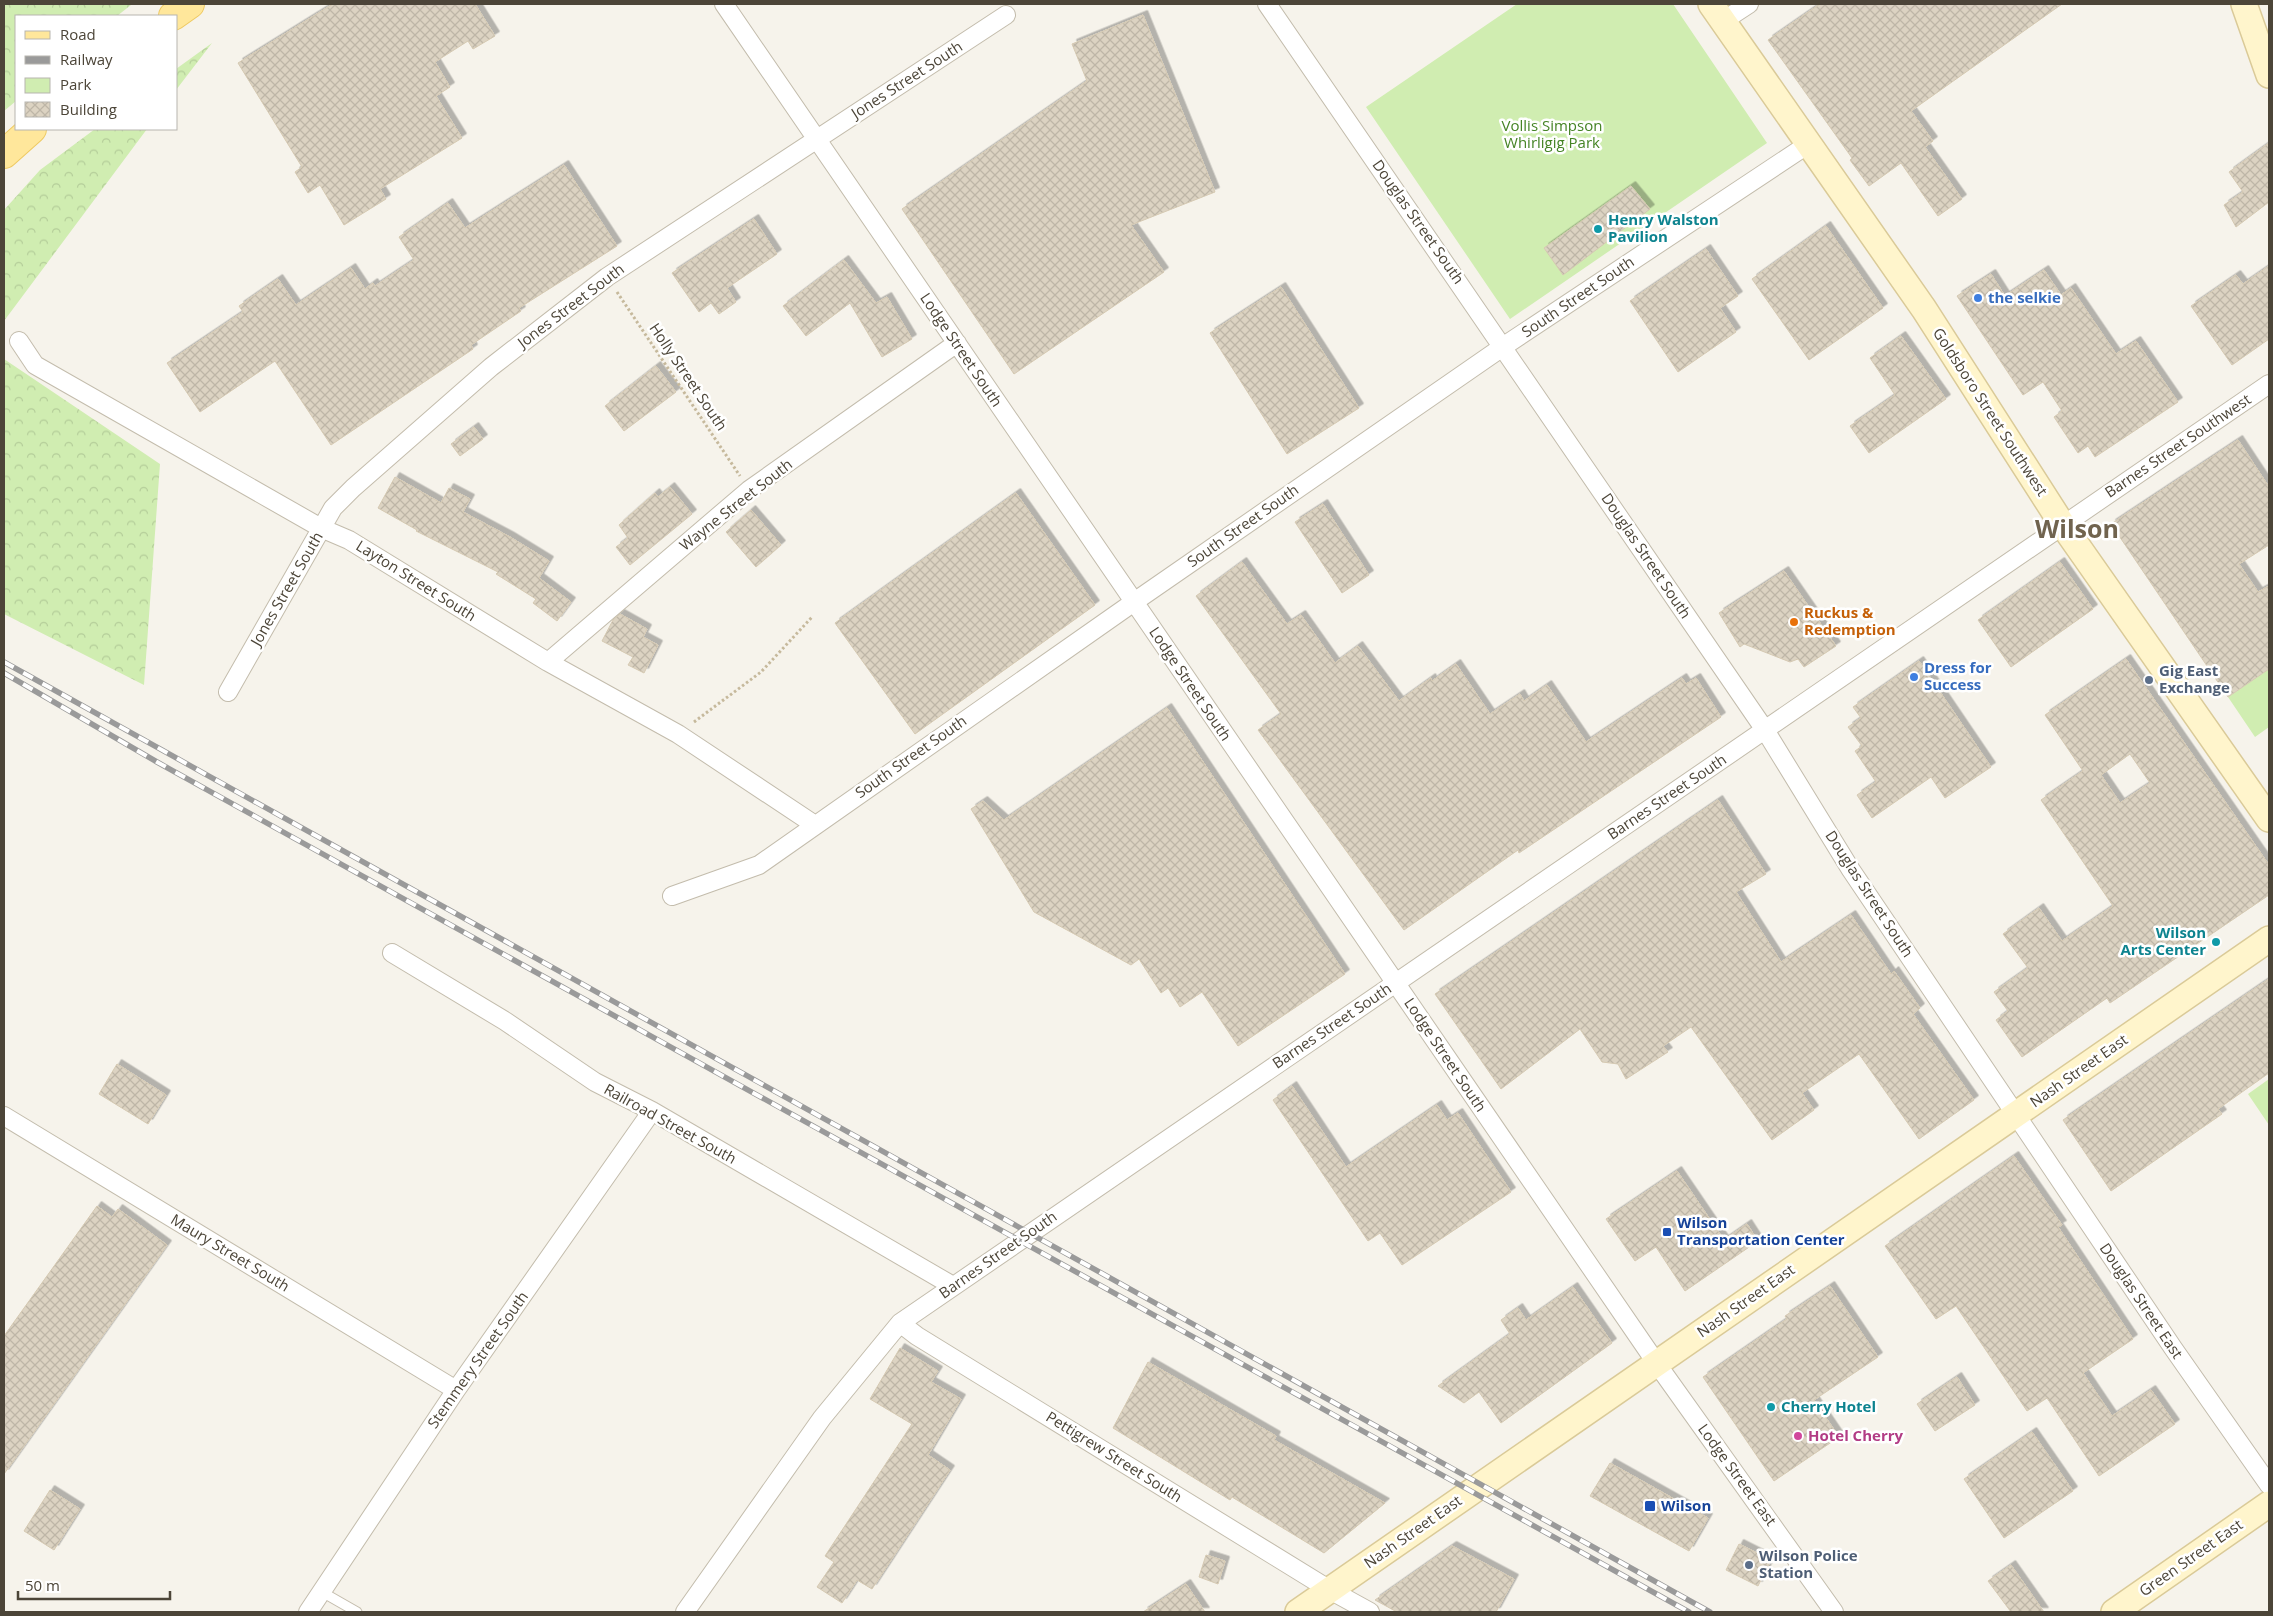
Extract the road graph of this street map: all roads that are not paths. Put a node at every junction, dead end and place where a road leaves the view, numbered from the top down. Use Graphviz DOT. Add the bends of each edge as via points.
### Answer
graph roads {
  1 [pos="190,4"];
  2 [pos="724,4"];
  3 [pos="1267,4"];
  4 [pos="1749,4"];
  5 [pos="2244,4"];
  6 [pos="1717,12"];
  7 [pos="174,15"];
  8 [pos="1006,15"];
  9 [pos="2269,75"];
  10 [pos="31,130"];
  11 [pos="816,139"];
  12 [pos="1810,143"];
  13 [pos="4,154"];
  14 [pos="19,342"];
  15 [pos="957,344"];
  16 [pos="1504,346"];
  17 [pos="2269,384"];
  18 [pos="2062,524"];
  19 [pos="322,528"];
  20 [pos="1134,602"];
  21 [pos="548,662"];
  22 [pos="228,692"];
  23 [pos="1765,730"];
  24 [pos="2269,820"];
  25 [pos="815,825"];
  26 [pos="672,896"];
  27 [pos="2269,939"];
  28 [pos="392,953"];
  29 [pos="1395,982"];
  30 [pos="652,1111"];
  31 [pos="2017,1114"];
  32 [pos="4,1116"];
  33 [pos="953,1286"];
  34 [pos="900,1323"];
  35 [pos="1657,1364"];
  36 [pos="456,1390"];
  37 [pos="2269,1485"];
  38 [pos="2269,1504"];
  39 [pos="1330,1590"];
  40 [pos="322,1592"];
  41 [pos="308,1612"];
  42 [pos="357,1612"];
  43 [pos="685,1612"];
  44 [pos="1298,1612"];
  45 [pos="1370,1612"];
  46 [pos="1834,1612"];
  47 [pos="2114,1612"];
  1 -- 7 [label="main road"];
  2 -- 11 [label="street, Lodge Street South"];
  3 -- 16 [label="street, Douglas Street South"];
  4 -- 6 [label="street"];
  5 -- 9 [label="main road"];
  6 -- 12 [label="main road, Goldsboro Street Southwest"];
  8 -- 11 [label="street, Jones Street South"];
  10 -- 13 [label="main road"];
  11 -- 15 [label="street, Lodge Street South"];
  11 -- 19 [label="street, Jones Street South" via="607,277 491,367 353,488 333,508"];
  12 -- 16 [label="street, South Street South"];
  12 -- 18 [label="main road, Goldsboro Street Southwest" via="1924,310"];
  14 -- 19 [label="street, Layton Street South" via="35,365"];
  15 -- 20 [label="street, Lodge Street South"];
  15 -- 21 [label="street, Wayne Street South" via="750,490"];
  16 -- 20 [label="street, South Street South"];
  16 -- 23 [label="street, Douglas Street South" via="1630,536"];
  17 -- 18 [label="street, Barnes Street Southwest"];
  18 -- 23 [label="street, Barnes Street South"];
  18 -- 24 [label="main road, Goldsboro Street Southwest"];
  19 -- 21 [label="street, Layton Street South" via="349,540"];
  19 -- 22 [label="street, Jones Street South"];
  20 -- 25 [label="street, South Street South"];
  20 -- 29 [label="street, Lodge Street South"];
  21 -- 25 [label="street, Layton Street South" via="678,734"];
  23 -- 29 [label="street, Barnes Street South"];
  23 -- 31 [label="street, Douglas Street South" via="1851,870"];
  25 -- 26 [label="street, South Street South" via="759,865"];
  27 -- 31 [label="main road, Nash Street East"];
  28 -- 30 [label="street, Railroad Street South" via="595,1082"];
  29 -- 33 [label="street, Barnes Street South"];
  29 -- 35 [label="street, Lodge Street South"];
  30 -- 33 [label="street, Railroad Street South"];
  30 -- 36 [label="street, Stemmery Street South"];
  31 -- 35 [label="main road, Nash Street East"];
  31 -- 37 [label="street, Douglas Street East"];
  32 -- 36 [label="street, Maury Street South"];
  33 -- 34 [label="street, Barnes Street South"];
  34 -- 39 [label="street, Pettigrew Street South"];
  34 -- 43 [label="street, Barnes Street South" via="822,1418"];
  35 -- 39 [label="main road, Nash Street East"];
  35 -- 46 [label="street, Lodge Street East"];
  36 -- 40 [label="street, Stemmery Street South"];
  38 -- 47 [label="main road, Green Street East"];
  39 -- 44 [label="main road, Nash Street East"];
  39 -- 45 [label="street, Pettigrew Street South"];
  40 -- 41 [label="street, Stemmery Street South"];
  40 -- 42 [label="lane"];
}
